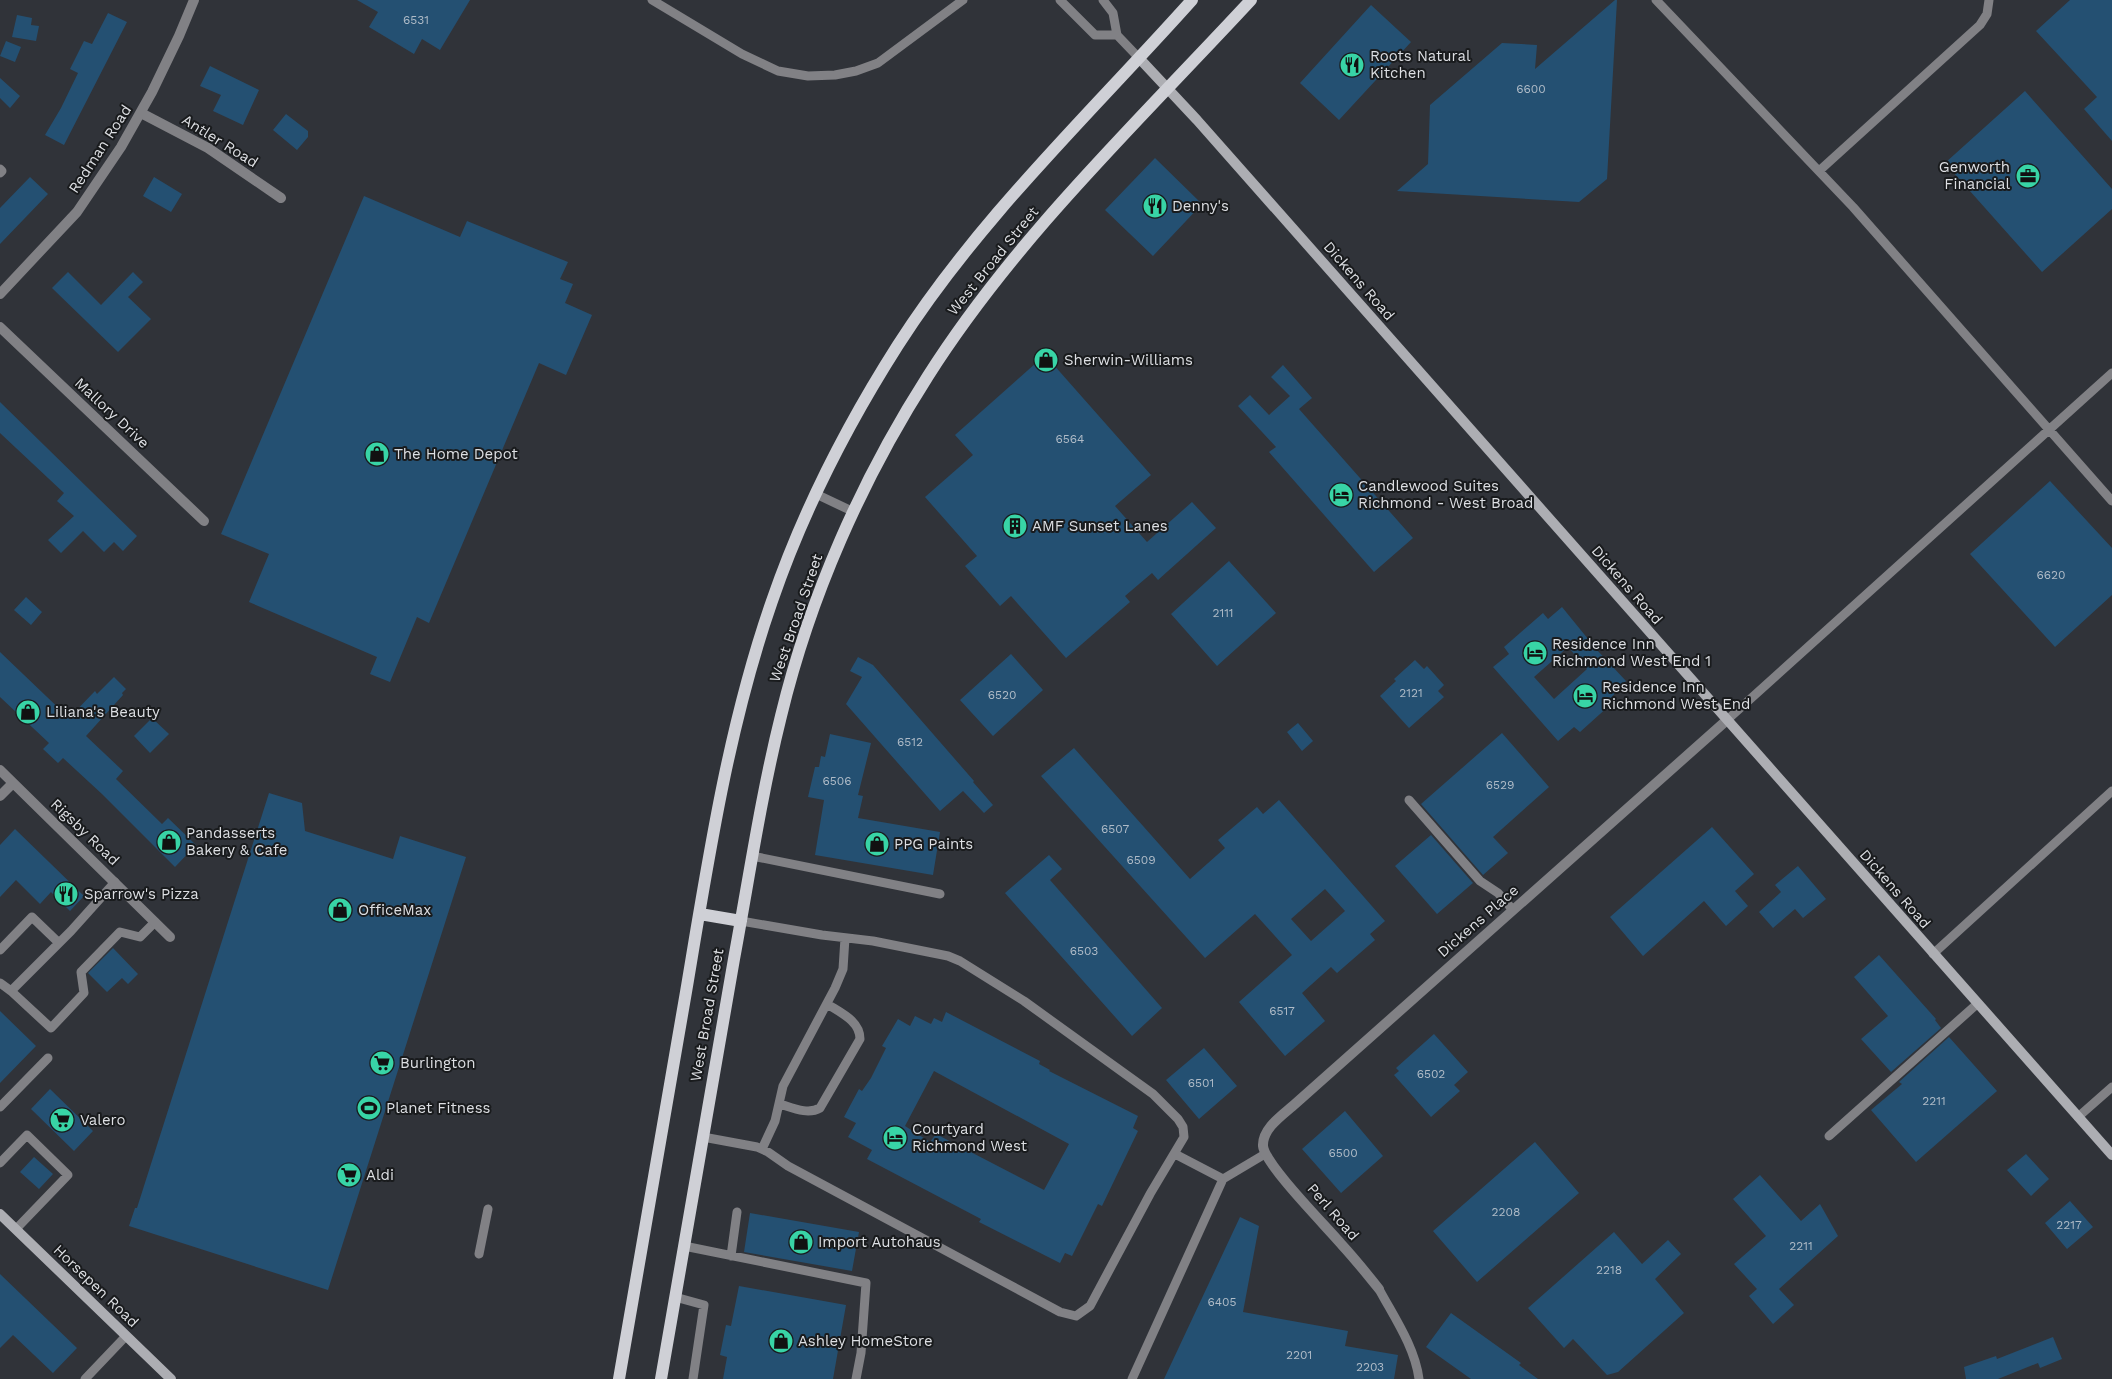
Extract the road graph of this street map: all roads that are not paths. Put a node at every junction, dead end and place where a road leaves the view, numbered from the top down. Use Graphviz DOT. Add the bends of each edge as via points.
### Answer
graph roads {
  1 [pos="194,0"];
  2 [pos="652,0"];
  3 [pos="963,0"];
  4 [pos="1060,0"];
  5 [pos="1103,0"];
  6 [pos="1192,0"];
  7 [pos="1251,0"];
  8 [pos="1656,0"];
  9 [pos="1989,0"];
  10 [pos="1117,35"];
  11 [pos="1139,58"];
  12 [pos="1168,89"];
  13 [pos="141,113"];
  14 [pos="0,169"];
  15 [pos="1819,170"];
  16 [pos="0,173"];
  17 [pos="281,198"];
  18 [pos="0,294"];
  19 [pos="0,327"];
  20 [pos="2112,373"];
  21 [pos="2049,430"];
  22 [pos="816,494"];
  23 [pos="2112,501"];
  24 [pos="854,512"];
  25 [pos="204,521"];
  26 [pos="1727,720"];
  27 [pos="0,770"];
  28 [pos="13,783"];
  29 [pos="2112,790"];
  30 [pos="0,796"];
  31 [pos="1409,800"];
  32 [pos="752,856"];
  33 [pos="115,882"];
  34 [pos="940,894"];
  35 [pos="1513,910"];
  36 [pos="700,914"];
  37 [pos="741,921"];
  38 [pos="155,922"];
  39 [pos="170,937"];
  40 [pos="845,938"];
  41 [pos="59,943"];
  42 [pos="0,950"];
  43 [pos="1933,954"];
  44 [pos="0,983"];
  45 [pos="11,991"];
  46 [pos="827,1004"];
  47 [pos="1977,1004"];
  48 [pos="48,1058"];
  49 [pos="2112,1087"];
  50 [pos="780,1104"];
  51 [pos="0,1107"];
  52 [pos="2078,1118"];
  53 [pos="703,1136"];
  54 [pos="1829,1136"];
  55 [pos="762,1149"];
  56 [pos="1175,1154"];
  57 [pos="1266,1154"];
  58 [pos="2112,1155"];
  59 [pos="0,1163"];
  60 [pos="1223,1180"];
  61 [pos="488,1209"];
  62 [pos="736,1212"];
  63 [pos="0,1214"];
  64 [pos="16,1229"];
  65 [pos="684,1246"];
  66 [pos="479,1254"];
  67 [pos="731,1256"];
  68 [pos="1379,1289"];
  69 [pos="675,1297"];
  70 [pos="126,1336"];
  71 [pos="85,1379"];
  72 [pos="171,1379"];
  73 [pos="619,1379"];
  74 [pos="661,1379"];
  75 [pos="693,1379"];
  76 [pos="856,1379"];
  77 [pos="1132,1379"];
  78 [pos="1419,1379"];
  1 -- 13 [label="street, Redman Road"];
  2 -- 3 [label="lane" via="742,54 778,71 808,76 842,74 878,63"];
  4 -- 10 [label="lane" via="1095,35"];
  5 -- 10 [label="lane" via="1113,13"];
  6 -- 11 [label="main road, West Broad Street"];
  7 -- 12 [label="main road, West Broad Street"];
  8 -- 15 [label="lane"];
  9 -- 15 [label="lane" via="1987,14 1980,25"];
  10 -- 11 [label="lane"];
  11 -- 12 [label="main road, Dickens Road"];
  11 -- 22 [label="main road, West Broad Street" via="1024,181 957,261 880,374"];
  12 -- 24 [label="main road, West Broad Street" via="1044,222 985,294 918,392"];
  12 -- 26 [label="main road, Dickens Road"];
  13 -- 17 [label="street, Antler Road" via="208,148"];
  13 -- 18 [label="street, Redman Road" via="77,212"];
  14 -- 16 [label="lane"];
  15 -- 21 [label="lane"];
  19 -- 25 [label="street, Mallory Drive"];
  20 -- 21 [label="lane"];
  21 -- 23 [label="lane"];
  21 -- 26 [label="lane"];
  22 -- 24 [label="lane"];
  22 -- 36 [label="main road, West Broad Street" via="777,587 756,652 730,751"];
  24 -- 32 [label="main road, West Broad Street" via="824,582 782,712"];
  26 -- 35 [label="street, Dickens Place"];
  26 -- 43 [label="main road, Dickens Road"];
  27 -- 28 [label="street, Rigsby Road"];
  28 -- 30 [label="street"];
  28 -- 33 [label="street, Rigsby Road"];
  29 -- 43 [label="lane"];
  31 -- 35 [label="lane" via="1480,881 1498,893"];
  32 -- 34 [label="lane"];
  32 -- 37 [label="main road, West Broad Street"];
  33 -- 38 [label="street, Rigsby Road"];
  33 -- 41 [label="lane"];
  35 -- 57 [label="street, Dickens Place" via="1276,1121 1264,1139"];
  36 -- 37 [label="main road"];
  36 -- 73 [label="main road, West Broad Street"];
  37 -- 40 [label="lane"];
  37 -- 53 [label="main road, West Broad Street"];
  38 -- 39 [label="street, Rigsby Road"];
  38 -- 45 [label="lane" via="140,937 120,932 81,972 84,993 51,1028"];
  40 -- 46 [label="lane" via="843,969"];
  40 -- 56 [label="lane" via="948,956 1024,1001 1153,1094 1178,1119 1184,1137"];
  41 -- 42 [label="lane" via="32,917"];
  41 -- 45 [label="lane"];
  43 -- 47 [label="main road, Dickens Road"];
  44 -- 45 [label="lane"];
  46 -- 50 [label="lane" via="783,1086"];
  46 -- 50 [label="lane" via="852,1021 860,1032 860,1039 820,1108 808,1111"];
  47 -- 52 [label="main road, Dickens Road"];
  47 -- 54 [label="lane"];
  48 -- 51 [label="lane"];
  49 -- 52 [label="lane"];
  50 -- 55 [label="lane"];
  52 -- 58 [label="main road, Dickens Road"];
  53 -- 55 [label="lane"];
  53 -- 65 [label="main road, West Broad Street"];
  55 -- 56 [label="lane" via="1060,1312 1076,1316 1090,1306"];
  56 -- 60 [label="lane"];
  57 -- 60 [label="lane"];
  57 -- 68 [label="street, Perl Road"];
  59 -- 64 [label="lane" via="27,1135 68,1174"];
  60 -- 77 [label="lane"];
  61 -- 66 [label="lane"];
  62 -- 67 [label="lane"];
  63 -- 64 [label="main road, Horsepen Road"];
  64 -- 70 [label="main road, Horsepen Road"];
  65 -- 67 [label="lane"];
  65 -- 69 [label="main road, West Broad Street"];
  67 -- 76 [label="lane" via="866,1283 862,1353"];
  68 -- 78 [label="lane" via="1415,1358"];
  69 -- 74 [label="main road, West Broad Street"];
  69 -- 75 [label="lane" via="704,1305"];
  70 -- 71 [label="lane"];
  70 -- 72 [label="main road, Horsepen Road"];
}
